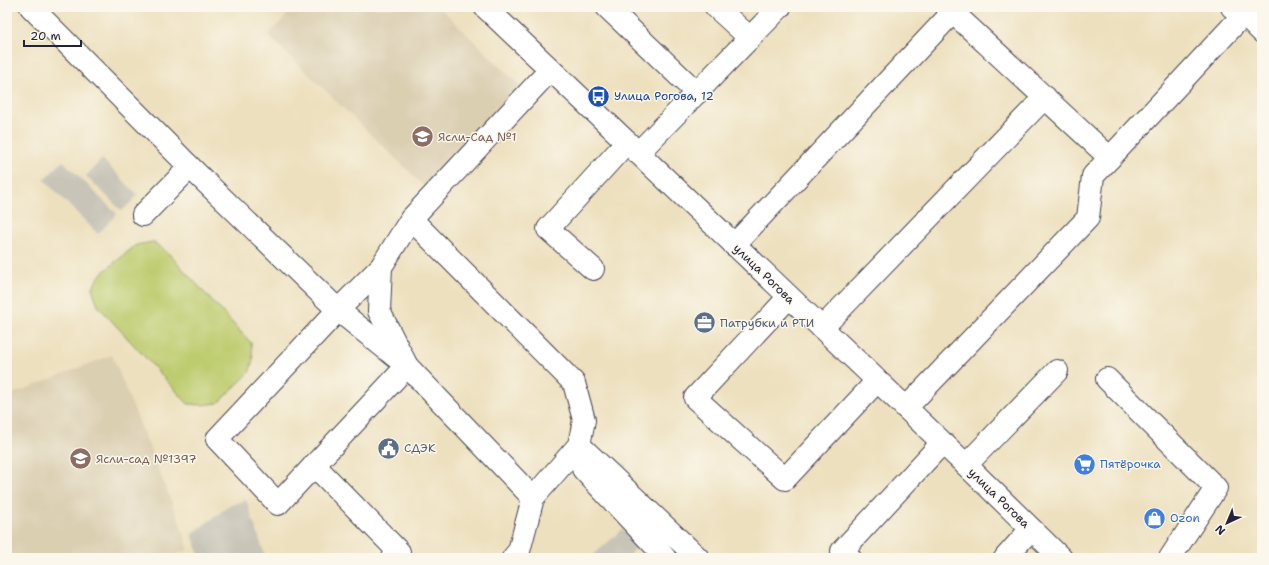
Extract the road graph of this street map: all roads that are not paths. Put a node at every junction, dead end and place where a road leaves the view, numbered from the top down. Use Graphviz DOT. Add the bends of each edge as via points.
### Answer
graph roads {
  1 [pos="30,7"];
  2 [pos="485,7"];
  3 [pos="607,7"];
  4 [pos="716,7"];
  5 [pos="780,7"];
  6 [pos="950,10"];
  7 [pos="1238,10"];
  8 [pos="1262,32"];
  9 [pos="750,38"];
  10 [pos="550,70"];
  11 [pos="697,93"];
  12 [pos="1045,97"];
  13 [pos="632,147"];
  14 [pos="1110,158"];
  15 [pos="190,167"];
  16 [pos="142,215"];
  17 [pos="412,219"];
  18 [pos="734,245"];
  19 [pos="381,267"];
  20 [pos="593,269"];
  21 [pos="789,297"];
  22 [pos="338,310"];
  23 [pos="822,328"];
  24 [pos="406,366"];
  25 [pos="1057,371"];
  26 [pos="1107,379"];
  27 [pos="877,381"];
  28 [pos="906,408"];
  29 [pos="942,443"];
  30 [pos="574,450"];
  31 [pos="966,465"];
  32 [pos="314,466"];
  33 [pos="532,498"];
  34 [pos="1031,529"];
  35 [pos="653,556"];
  36 [pos="393,558"];
  37 [pos="513,558"];
  38 [pos="698,558"];
  39 [pos="850,558"];
  40 [pos="1005,558"];
  41 [pos="1061,558"];
  42 [pos="1170,558"];
  1 -- 15 [label="street"];
  2 -- 10 [label="street, улица Рогова"];
  3 -- 11 [label="street"];
  4 -- 9 [label="street"];
  5 -- 9 [label="street"];
  6 -- 12 [label="street"];
  6 -- 18 [label="street"];
  7 -- 8 [label="street"];
  7 -- 14 [label="street"];
  9 -- 11 [label="street"];
  10 -- 13 [label="street, улица Рогова"];
  10 -- 17 [label="street"];
  11 -- 13 [label="street"];
  12 -- 14 [label="street"];
  12 -- 23 [label="street"];
  13 -- 18 [label="street, улица Рогова"];
  13 -- 20 [label="street" via="548,229"];
  14 -- 28 [label="street" via="1093,176 1088,218"];
  15 -- 16 [label="street"];
  15 -- 22 [label="street"];
  17 -- 19 [label="street"];
  17 -- 30 [label="street" via="574,383 584,420"];
  18 -- 21 [label="street, улица Рогова"];
  19 -- 22 [label="street"];
  19 -- 24 [label="street" via="379,311"];
  21 -- 23 [label="street, улица Рогова"];
  21 -- 27 [label="street" via="695,398 784,479"];
  22 -- 24 [label="street"];
  22 -- 32 [label="street" via="217,439 278,504"];
  23 -- 27 [label="street, улица Рогова"];
  24 -- 32 [label="street"];
  24 -- 33 [label="street"];
  25 -- 31 [label="street"];
  26 -- 42 [label="street" via="1216,488"];
  27 -- 28 [label="street, улица Рогова"];
  28 -- 29 [label="street, улица Рогова"];
  29 -- 31 [label="street, улица Рогова"];
  29 -- 39 [label="street" via="842,551"];
  30 -- 33 [label="street"];
  30 -- 35 [label="street"];
  30 -- 38 [label="street"];
  31 -- 34 [label="street, улица Рогова"];
  32 -- 36 [label="street" via="399,552"];
  33 -- 37 [label="street" via="519,551"];
  34 -- 40 [label="street"];
  34 -- 41 [label="street, улица Рогова"];
}
